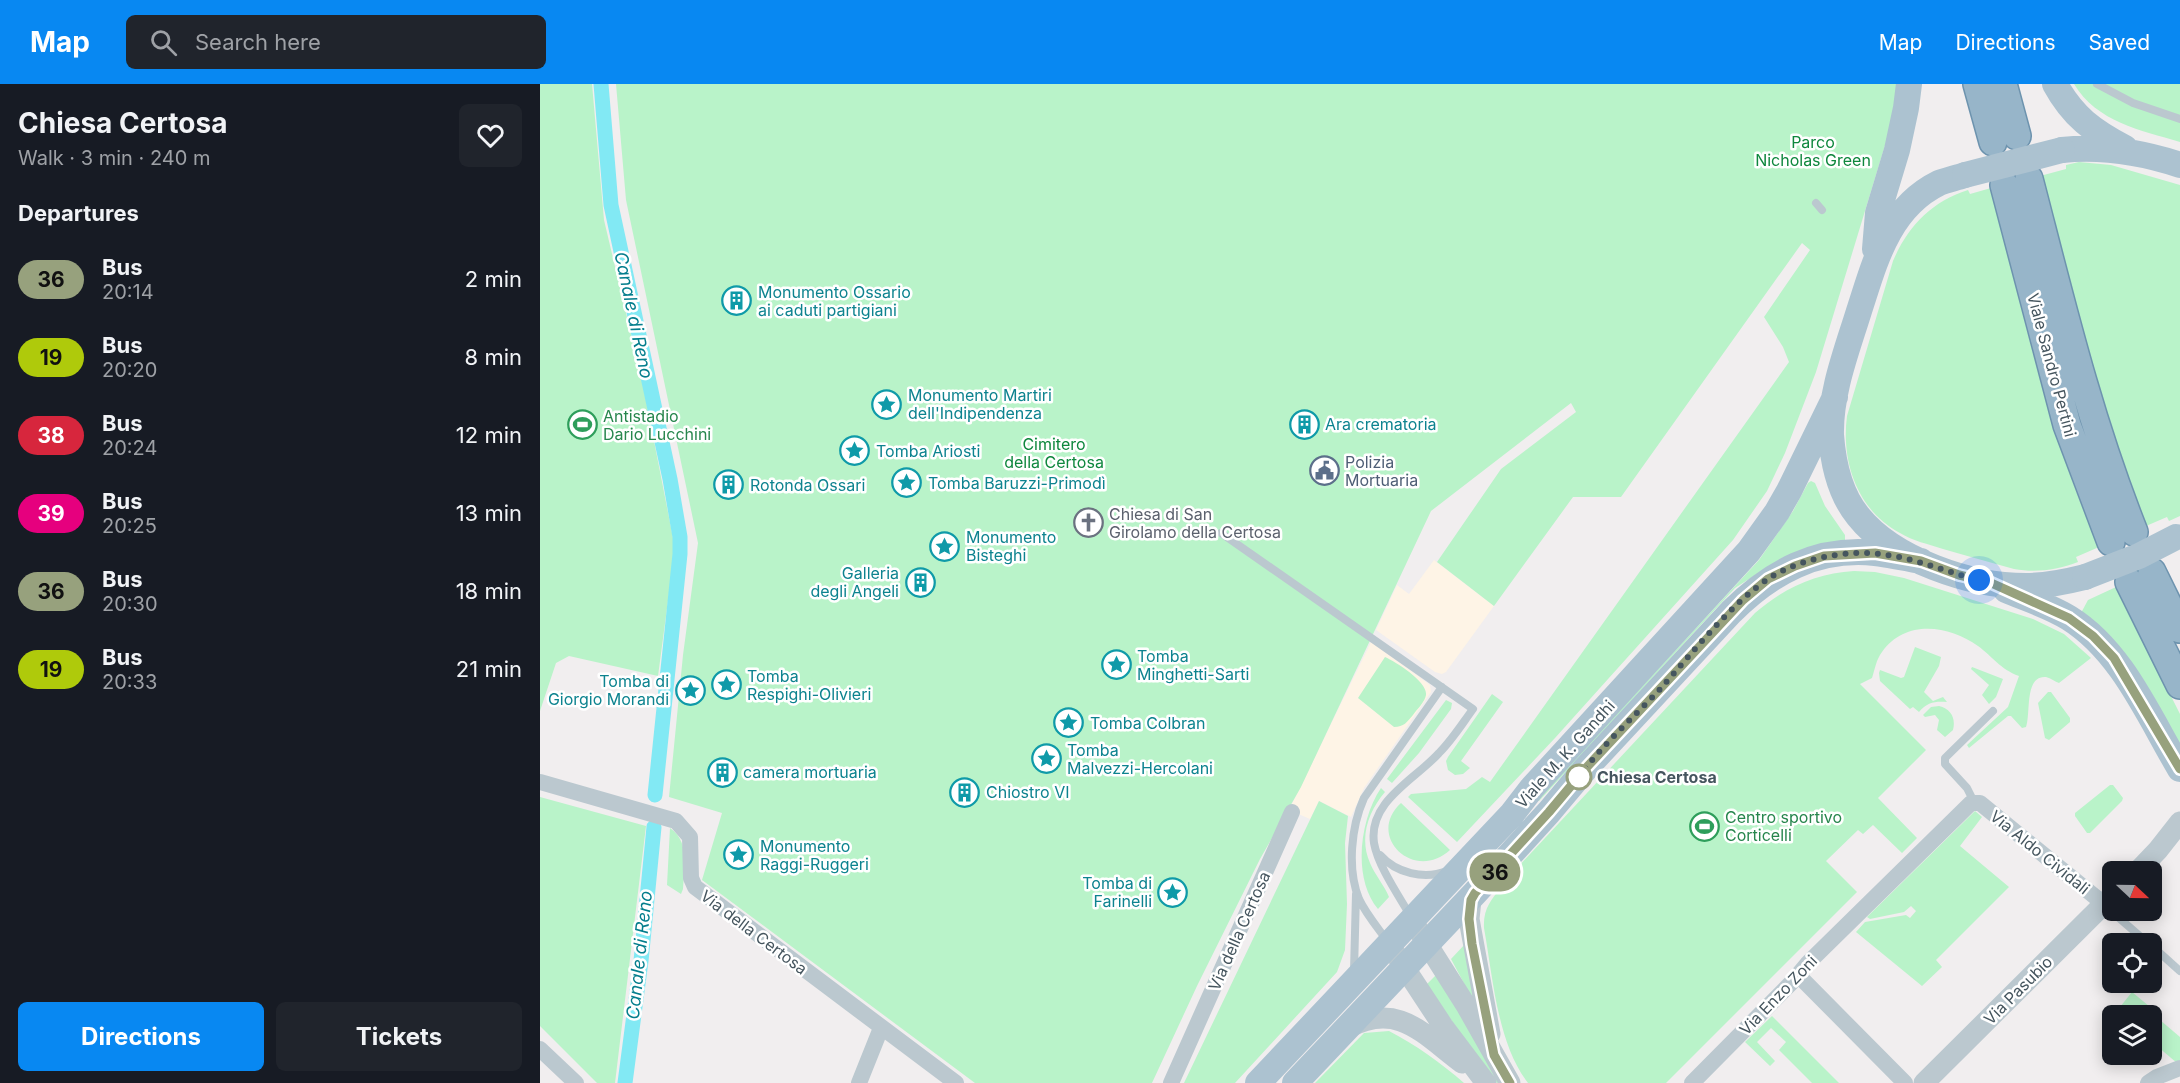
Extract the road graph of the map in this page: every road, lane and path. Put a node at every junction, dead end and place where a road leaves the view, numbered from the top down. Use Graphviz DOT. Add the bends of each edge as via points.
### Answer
graph roads {
  1 [pos="1909,84"];
  2 [pos="1977,84"];
  3 [pos="2003,84"];
  4 [pos="2055,84"];
  5 [pos="2097,84"];
  6 [pos="2180,118"];
  7 [pos="2133,153"];
  8 [pos="2180,165"];
  9 [pos="2017,182"];
  10 [pos="1873,268"];
  11 [pos="1835,397"];
  12 [pos="1221,533"];
  13 [pos="2178,536"];
  14 [pos="2122,537"];
  15 [pos="1921,561"];
  16 [pos="1989,582"];
  17 [pos="2180,629"];
  18 [pos="2180,685"];
  19 [pos="1442,687"];
  20 [pos="1993,711"];
  21 [pos="2180,769"];
  22 [pos="540,782"];
  23 [pos="1974,802"];
  24 [pos="1292,812"];
  25 [pos="2180,822"];
  26 [pos="2180,835"];
  27 [pos="1376,849"];
  28 [pos="2158,850"];
  29 [pos="2148,861"];
  30 [pos="1467,862"];
  31 [pos="1356,890"];
  32 [pos="1475,893"];
  33 [pos="2102,896"];
  34 [pos="2102,906"];
  35 [pos="1863,907"];
  36 [pos="2128,921"];
  37 [pos="1420,932"];
  38 [pos="2140,933"];
  39 [pos="2162,954"];
  40 [pos="1397,955"];
  41 [pos="2180,970"];
  42 [pos="1798,975"];
  43 [pos="1354,980"];
  44 [pos="881,1028"];
  45 [pos="1345,1030"];
  46 [pos="540,1049"];
  47 [pos="1494,1055"];
  48 [pos="2180,1068"];
  49 [pos="1484,1082"];
  50 [pos="576,1083"];
  51 [pos="859,1083"];
  52 [pos="956,1083"];
  53 [pos="1171,1083"];
  54 [pos="1258,1083"];
  55 [pos="1295,1083"];
  56 [pos="1510,1083"];
  57 [pos="1692,1083"];
  58 [pos="1905,1083"];
  59 [pos="1924,1083"];
  60 [pos="2148,1083"];
  1 -- 10 [label="main road" via="1897,150 1878,213"];
  2 -- 3 [label="highway" via="2005,139"];
  4 -- 7 [label="main road" via="2083,122"];
  5 -- 6 [label="lane" via="2133,103"];
  7 -- 8 [label="main road"];
  7 -- 10 [label="main road, bridge" via="2062,150 1939,183 1906,207 1883,240"];
  9 -- 14 [label="highway, Viale Sandro Pertini" via="2106,458"];
  10 -- 11 [label="main road"];
  11 -- 15 [label="main road" via="1833,447 1850,504 1879,537"];
  11 -- 30 [label="main road, Viale M. K. Gandhi" via="1789,491 1749,551"];
  12 -- 19 [label="lane"];
  13 -- 16 [label="main road, bridge" via="2085,577 2040,586"];
  15 -- 16 [label="main road"];
  15 -- 32 [label="main road, Viale M. K. Gandhi" via="1875,553 1837,554 1768,579 1731,612"];
  16 -- 21 [label="main road" via="2069,618 2104,647 2122,670"];
  17 -- 18 [label="highway" via="2140,577"];
  19 -- 27 [label="lane" via="1473,709 1438,754 1382,807 1374,828"];
  19 -- 31 [label="lane" via="1364,798 1357,814 1352,855"];
  20 -- 23 [label="lane, Via Aldo Cividali" via="1946,758 1945,764"];
  22 -- 44 [label="street, Via della Certosa" via="681,824 690,837 695,887"];
  23 -- 33 [label="street, Via Aldo Cividali"];
  23 -- 35 [label="street, Via Aldo Cividali"];
  24 -- 53 [label="street, Via della Certosa"];
  25 -- 28 [label="street"];
  26 -- 28 [label="street"];
  27 -- 30 [label="lane" via="1392,866 1417,874 1438,875"];
  27 -- 37 [label="lane"];
  28 -- 29 [label="street"];
  30 -- 37 [label="main road, Viale M. K. Gandhi"];
  31 -- 40 [label="lane" via="1366,912"];
  31 -- 43 [label="lane"];
  32 -- 37 [label="main road, Viale M. K. Gandhi"];
  32 -- 47 [label="street" via="1469,925"];
  34 -- 59 [label="street, Via Pasubio"];
  35 -- 42 [label="street, Via Enzo Zoni"];
  36 -- 38 [label="lane"];
  37 -- 40 [label="main road, Viale M. K. Gandhi"];
  37 -- 47 [label="street"];
  39 -- 41 [label="lane"];
  40 -- 43 [label="main road, Viale M. K. Gandhi"];
  40 -- 45 [label="main road, Viale M. K. Gandhi"];
  40 -- 49 [label="street"];
  42 -- 57 [label="street, Via Enzo Zoni"];
  42 -- 58 [label="street"];
  43 -- 54 [label="main road, Viale M. K. Gandhi"];
  44 -- 51 [label="street"];
  44 -- 52 [label="street, Via della Certosa"];
  45 -- 49 [label="street" via="1371,1018 1396,1018"];
  45 -- 55 [label="main road, Viale M. K. Gandhi"];
  46 -- 50 [label="street"];
  47 -- 56 [label="street"];
  48 -- 60 [label="street"];
}
